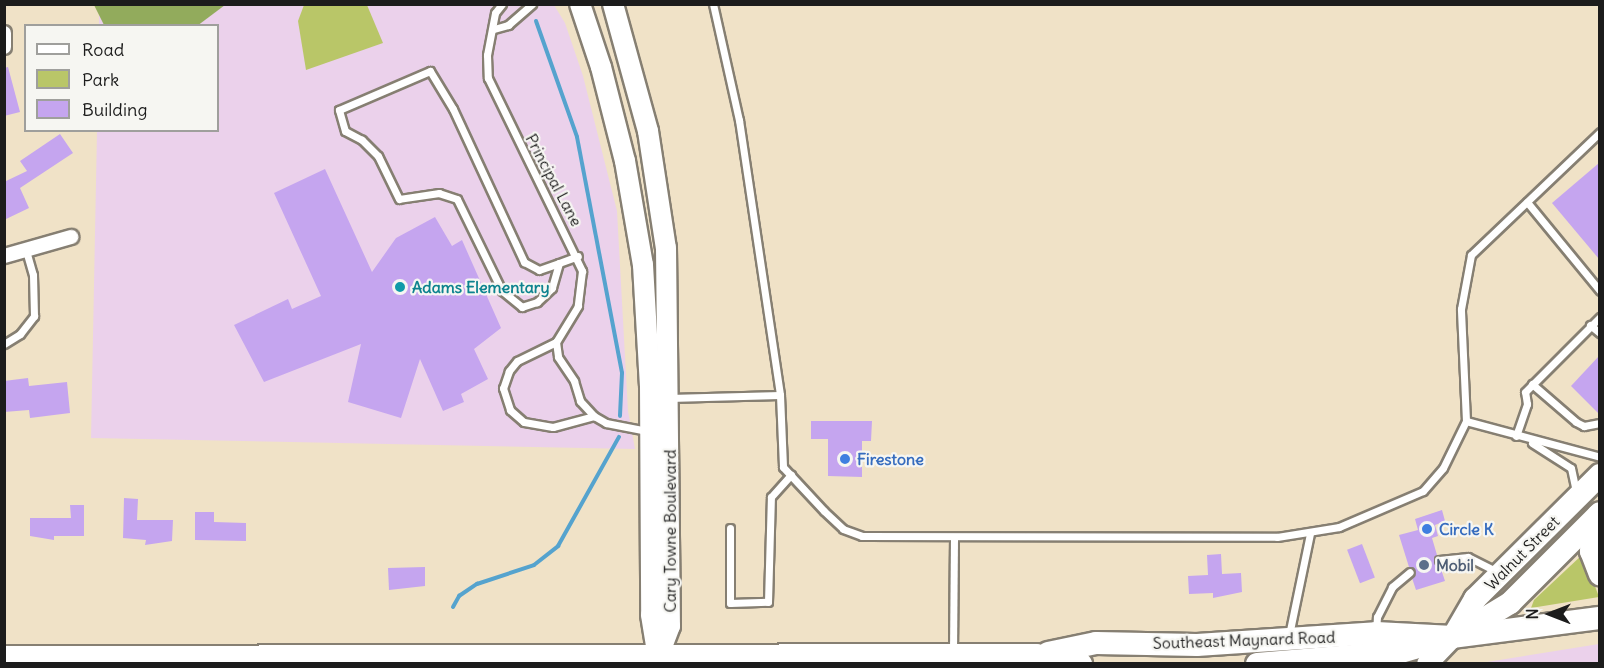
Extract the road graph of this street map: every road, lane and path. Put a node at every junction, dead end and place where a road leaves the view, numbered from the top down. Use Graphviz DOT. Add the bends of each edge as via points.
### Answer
graph roads {
  1 [pos="501,4"];
  2 [pos="532,4"];
  3 [pos="580,4"];
  4 [pos="613,4"];
  5 [pos="713,4"];
  6 [pos="494,29"];
  7 [pos="4,33"];
  8 [pos="4,46"];
  9 [pos="1599,132"];
  10 [pos="1527,202"];
  11 [pos="71,237"];
  12 [pos="26,248"];
  13 [pos="4,256"];
  14 [pos="578,256"];
  15 [pos="559,263"];
  16 [pos="1599,291"];
  17 [pos="1599,316"];
  18 [pos="1590,325"];
  19 [pos="1599,333"];
  20 [pos="556,342"];
  21 [pos="4,344"];
  22 [pos="1532,384"];
  23 [pos="780,395"];
  24 [pos="669,398"];
  25 [pos="594,416"];
  26 [pos="1466,421"];
  27 [pos="1599,423"];
  28 [pos="650,431"];
  29 [pos="1516,436"];
  30 [pos="1599,457"];
  31 [pos="790,475"];
  32 [pos="1599,475"];
  33 [pos="1577,497"];
  34 [pos="1599,514"];
  35 [pos="730,528"];
  36 [pos="1310,534"];
  37 [pos="954,539"];
  38 [pos="1439,560"];
  39 [pos="1410,572"];
  40 [pos="1501,574"];
  41 [pos="1599,574"];
  42 [pos="1599,618"];
  43 [pos="1376,633"];
  44 [pos="1453,638"];
  45 [pos="1288,641"];
  46 [pos="1036,655"];
  47 [pos="952,656"];
  48 [pos="4,657"];
  49 [pos="659,659"];
  50 [pos="140,660"];
  51 [pos="1340,661"];
  52 [pos="1081,663"];
  53 [pos="1257,663"];
  54 [pos="1427,663"];
  1 -- 6 [label="lane, Principal Lane" via="495,13"];
  2 -- 6 [label="lane" via="508,25"];
  3 -- 28 [label="main road, Cary Towne Boulevard" via="601,67 636,213 644,266"];
  4 -- 24 [label="main road, Cary Towne Boulevard" via="632,64 658,183 666,248"];
  5 -- 23 [label="lane" via="739,120"];
  6 -- 14 [label="lane, Principal Lane" via="486,66 495,99"];
  7 -- 8 [label="street"];
  9 -- 10 [label="lane"];
  10 -- 16 [label="lane"];
  10 -- 26 [label="lane" via="1471,255 1461,309"];
  11 -- 12 [label="street"];
  12 -- 13 [label="street"];
  12 -- 21 [label="lane" via="33,275 34,316 20,334"];
  14 -- 15 [label="lane"];
  14 -- 20 [label="lane, Principal Lane" via="582,271 578,306"];
  15 -- 15 [label="lane" via="539,270 524,262 453,109 430,70 339,110 345,131 362,140 378,156 399,199 439,193 457,199 502,291 522,307 537,302 552,288"];
  17 -- 18 [label="lane"];
  18 -- 19 [label="lane"];
  18 -- 22 [label="lane"];
  20 -- 25 [label="lane" via="558,357 574,381 580,401"];
  20 -- 25 [label="lane" via="517,361 509,371 503,388 510,410 524,422 553,427"];
  22 -- 27 [label="lane" via="1576,422 1584,426"];
  22 -- 29 [label="lane" via="1525,392 1527,404"];
  23 -- 24 [label="lane"];
  23 -- 31 [label="lane" via="783,467"];
  24 -- 49 [label="main road, Cary Towne Boulevard" via="670,626"];
  25 -- 28 [label="lane" via="606,423"];
  26 -- 29 [label="lane"];
  26 -- 36 [label="lane" via="1443,468 1423,491 1390,509"];
  28 -- 49 [label="main road, Cary Towne Boulevard" via="651,615"];
  29 -- 30 [label="lane"];
  29 -- 33 [label="lane" via="1555,455 1571,468"];
  31 -- 35 [label="lane" via="771,497 768,602 730,603"];
  31 -- 37 [label="lane" via="843,529 862,536"];
  32 -- 33 [label="main road, Walnut Street"];
  33 -- 40 [label="main road, Walnut Street"];
  34 -- 41 [label="main road" via="1591,551"];
  34 -- 44 [label="main road, Walnut Street" via="1510,603"];
  36 -- 37 [label="lane"];
  36 -- 45 [label="lane"];
  37 -- 47 [label="lane"];
  38 -- 40 [label="lane" via="1468,557"];
  39 -- 43 [label="lane" via="1392,587 1377,616"];
  40 -- 44 [label="main road, Walnut Street" via="1475,599"];
  42 -- 44 [label="main road, Southeast Maynard Road"];
  43 -- 44 [label="main road, Southeast Maynard Road"];
  43 -- 45 [label="main road, Southeast Maynard Road"];
  44 -- 51 [label="main road, Southeast Maynard Road" via="1401,652"];
  44 -- 54 [label="main road, Walnut Street"];
  45 -- 46 [label="main road, Southeast Maynard Road" via="1096,643"];
  46 -- 47 [label="main road, Southeast Maynard Road"];
  46 -- 52 [label="main road, Southeast Maynard Road"];
  47 -- 49 [label="main road, Southeast Maynard Road"];
  48 -- 50 [label="main road, Southeast Maynard Road"];
  49 -- 50 [label="main road, Southeast Maynard Road"];
  51 -- 53 [label="main road, Southeast Maynard Road"];
}
